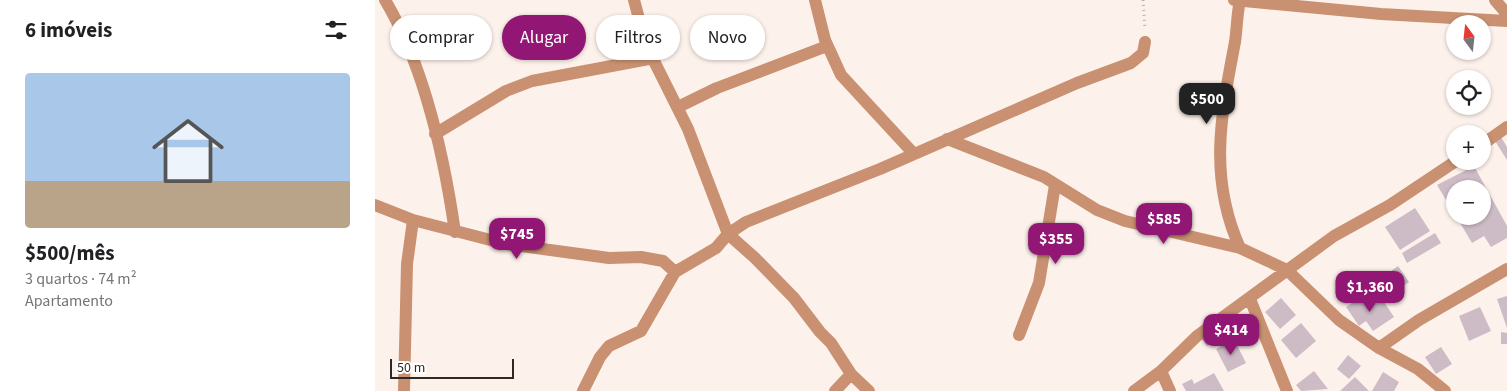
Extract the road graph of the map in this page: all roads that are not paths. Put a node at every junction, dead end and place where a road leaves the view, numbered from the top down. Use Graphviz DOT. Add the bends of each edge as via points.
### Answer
graph roads {
  1 [pos="381,0"];
  2 [pos="385,0"];
  3 [pos="634,0"];
  4 [pos="815,0"];
  5 [pos="1495,0"];
  6 [pos="1238,1"];
  7 [pos="375,6"];
  8 [pos="1507,14"];
  9 [pos="638,15"];
  10 [pos="1507,21"];
  11 [pos="1145,42"];
  12 [pos="827,46"];
  13 [pos="643,60"];
  14 [pos="655,60"];
  15 [pos="677,107"];
  16 [pos="1507,128"];
  17 [pos="435,134"];
  18 [pos="947,139"];
  19 [pos="1491,139"];
  20 [pos="914,154"];
  21 [pos="1446,168"];
  22 [pos="1055,185"];
  23 [pos="375,205"];
  24 [pos="413,220"];
  25 [pos="455,232"];
  26 [pos="728,234"];
  27 [pos="1240,248"];
  28 [pos="1507,269"];
  29 [pos="1287,270"];
  30 [pos="675,272"];
  31 [pos="1250,299"];
  32 [pos="1019,335"];
  33 [pos="1379,348"];
  34 [pos="1161,372"];
  35 [pos="851,374"];
  36 [pos="404,391"];
  37 [pos="583,391"];
  38 [pos="835,391"];
  39 [pos="869,391"];
  40 [pos="1134,391"];
  41 [pos="1170,391"];
  42 [pos="1287,391"];
  43 [pos="1445,391"];
  1 -- 7 [label="street"];
  2 -- 17 [label="street" via="414,56"];
  3 -- 9 [label="street"];
  4 -- 12 [label="street"];
  5 -- 8 [label="street"];
  6 -- 10 [label="street"];
  6 -- 27 [label="street" via="1238,26 1221,112 1221,156 1223,194"];
  11 -- 18 [label="street" via="1143,53 1131,63"];
  12 -- 15 [label="street" via="717,88"];
  12 -- 20 [label="street" via="841,75"];
  13 -- 17 [label="street" via="533,81 505,91"];
  14 -- 15 [label="street"];
  15 -- 26 [label="street"];
  16 -- 19 [label="street"];
  17 -- 25 [label="street"];
  18 -- 20 [label="street"];
  18 -- 22 [label="street" via="1019,166"];
  20 -- 26 [label="street" via="746,222"];
  21 -- 29 [label="street" via="1390,205 1334,236"];
  22 -- 27 [label="street" via="1097,210 1125,221"];
  22 -- 32 [label="street" via="1039,283"];
  23 -- 24 [label="street"];
  24 -- 25 [label="street"];
  24 -- 36 [label="street" via="407,264"];
  25 -- 30 [label="street" via="561,252 609,258 641,257 663,262"];
  26 -- 30 [label="street" via="716,248"];
  26 -- 35 [label="street" via="794,298 831,343"];
  27 -- 29 [label="street"];
  28 -- 33 [label="street" via="1419,320"];
  29 -- 31 [label="street"];
  29 -- 33 [label="street" via="1339,320"];
  30 -- 37 [label="street" via="641,331 609,346"];
  31 -- 34 [label="street" via="1197,336"];
  31 -- 42 [label="street"];
  33 -- 43 [label="street" via="1418,369"];
  34 -- 40 [label="street"];
  34 -- 41 [label="street"];
  35 -- 38 [label="street"];
  35 -- 39 [label="street"];
}
